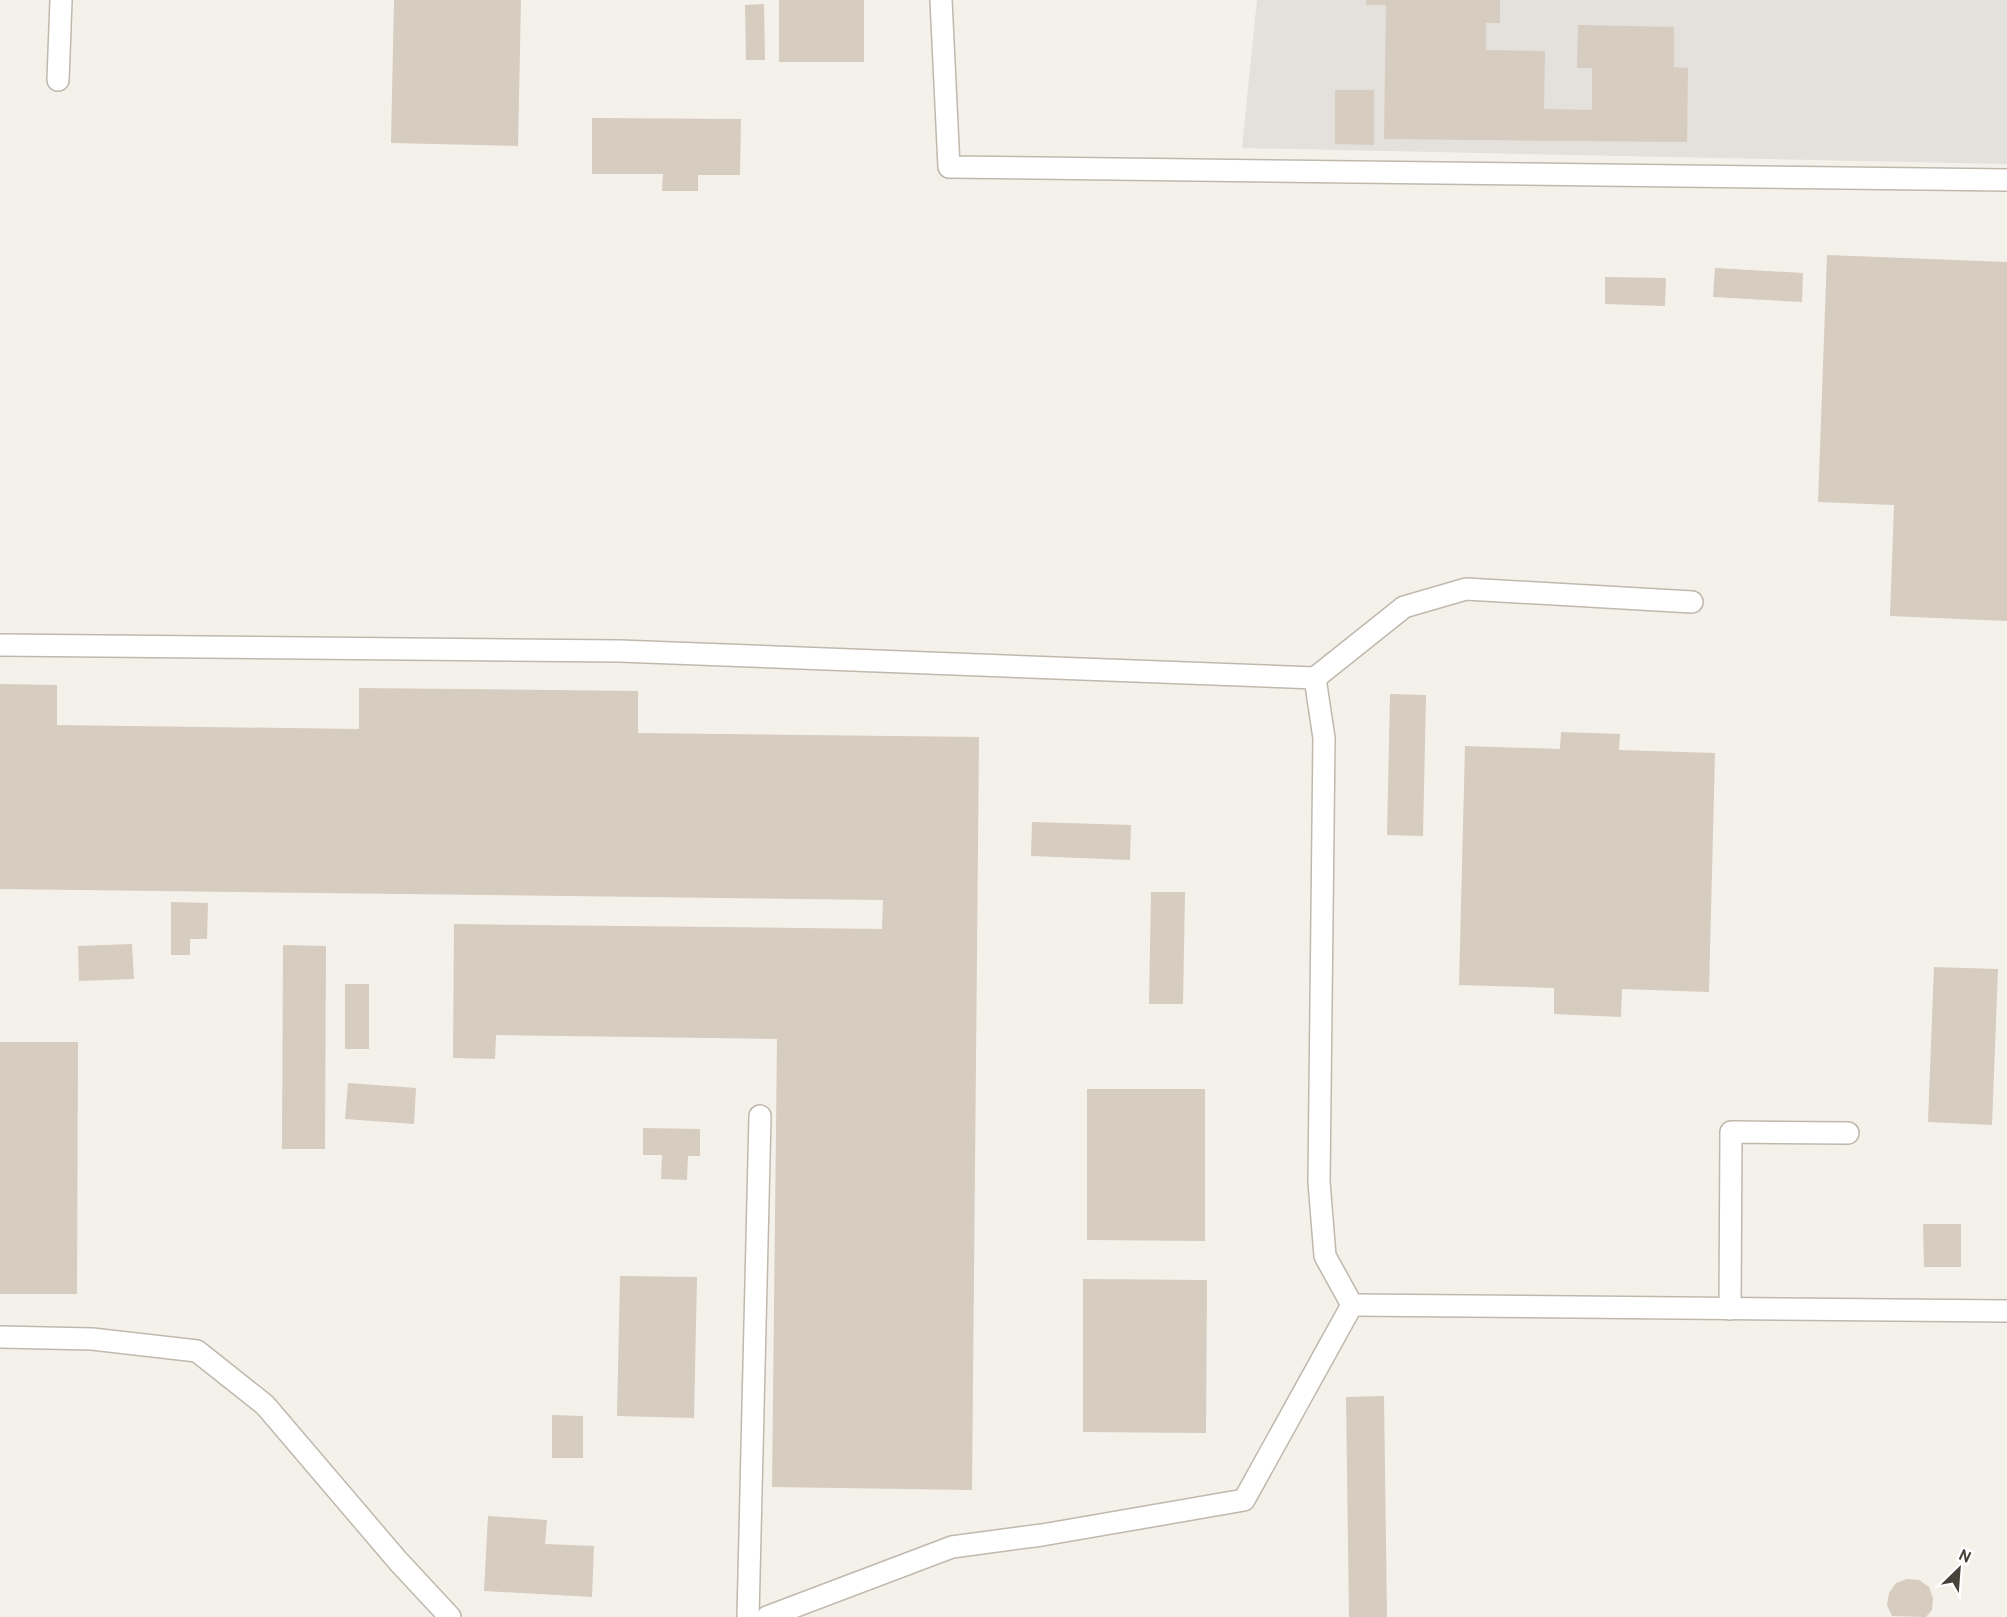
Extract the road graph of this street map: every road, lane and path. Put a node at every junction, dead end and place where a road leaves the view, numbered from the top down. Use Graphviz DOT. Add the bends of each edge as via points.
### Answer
graph roads {
  1 [pos="61,0"];
  2 [pos="941,0"];
  3 [pos="58,80"];
  4 [pos="2007,180"];
  5 [pos="1692,602"];
  6 [pos="0,645"];
  7 [pos="1315,678"];
  8 [pos="760,1116"];
  9 [pos="1848,1133"];
  10 [pos="1352,1305"];
  11 [pos="1731,1309"];
  12 [pos="2007,1311"];
  13 [pos="0,1337"];
  14 [pos="450,1617"];
  15 [pos="748,1617"];
  16 [pos="767,1617"];
  1 -- 3 [label="lane"];
  2 -- 4 [label="lane" via="949,167"];
  5 -- 7 [label="lane" via="1466,589 1404,607"];
  6 -- 7 [label="lane" via="620,651"];
  7 -- 10 [label="lane" via="1324,738 1319,1182 1325,1256"];
  8 -- 15 [label="lane"];
  9 -- 11 [label="lane" via="1731,1132"];
  10 -- 11 [label="lane"];
  10 -- 16 [label="lane" via="1244,1500 952,1547"];
  11 -- 12 [label="lane"];
  13 -- 14 [label="lane" via="92,1339 196,1351 265,1405"];
}
